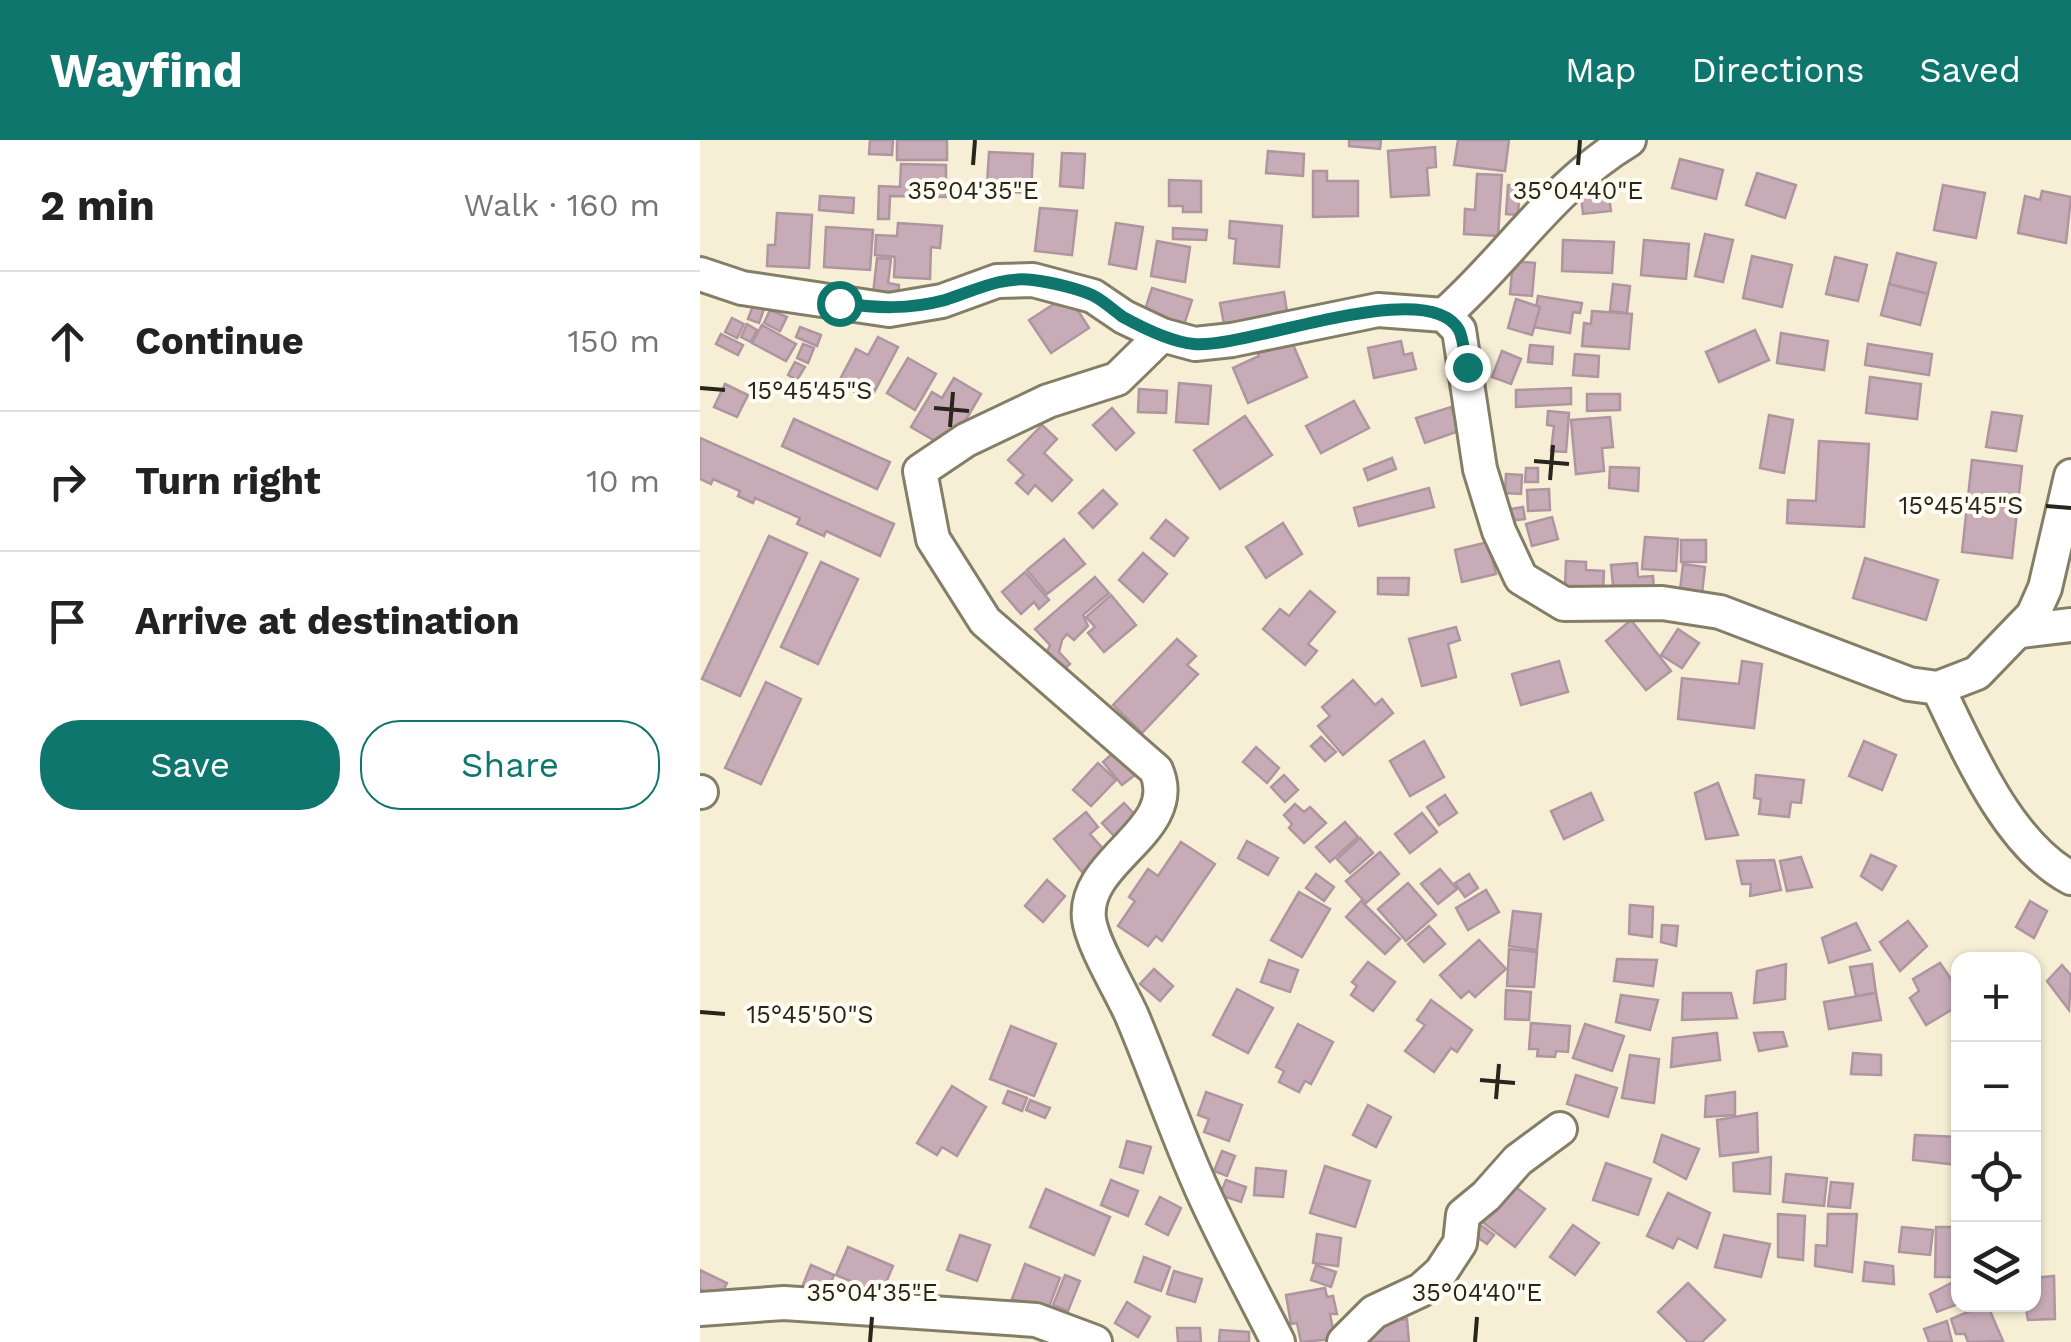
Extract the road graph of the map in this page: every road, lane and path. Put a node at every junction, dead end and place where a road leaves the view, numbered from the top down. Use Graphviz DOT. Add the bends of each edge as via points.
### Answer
graph roads {
  1 [pos="1629,140"];
  2 [pos="700,274"];
  3 [pos="1444,314"];
  4 [pos="1162,335"];
  5 [pos="2071,476"];
  6 [pos="2071,625"];
  7 [pos="2021,631"];
  8 [pos="1938,688"];
  9 [pos="2071,878"];
  10 [pos="1560,1129"];
  11 [pos="700,1310"];
  12 [pos="1095,1342"];
  13 [pos="1278,1342"];
  14 [pos="1344,1342"];
  1 -- 3 [label="street" via="1542,210"];
  2 -- 4 [label="street" via="742,288 889,310 998,281 1033,280 1093,296"];
  3 -- 4 [label="street" via="1378,310 1195,344"];
  3 -- 8 [label="street" via="1459,330 1480,469 1521,578 1564,604 1662,603 1720,612 1909,684"];
  4 -- 13 [label="street" via="1117,379 1048,401 966,440 920,471 933,539 986,621 1156,770 1160,803 1098,879 1089,922 1204,1194"];
  5 -- 7 [label="street" via="2045,588"];
  6 -- 7 [label="street"];
  7 -- 8 [label="street" via="1978,673"];
  8 -- 9 [label="street" via="2011,820 2050,866"];
  10 -- 14 [label="street" via="1463,1215 1460,1242 1441,1272 1421,1290 1374,1312"];
  11 -- 12 [label="street" via="784,1303 1036,1320"];
}
